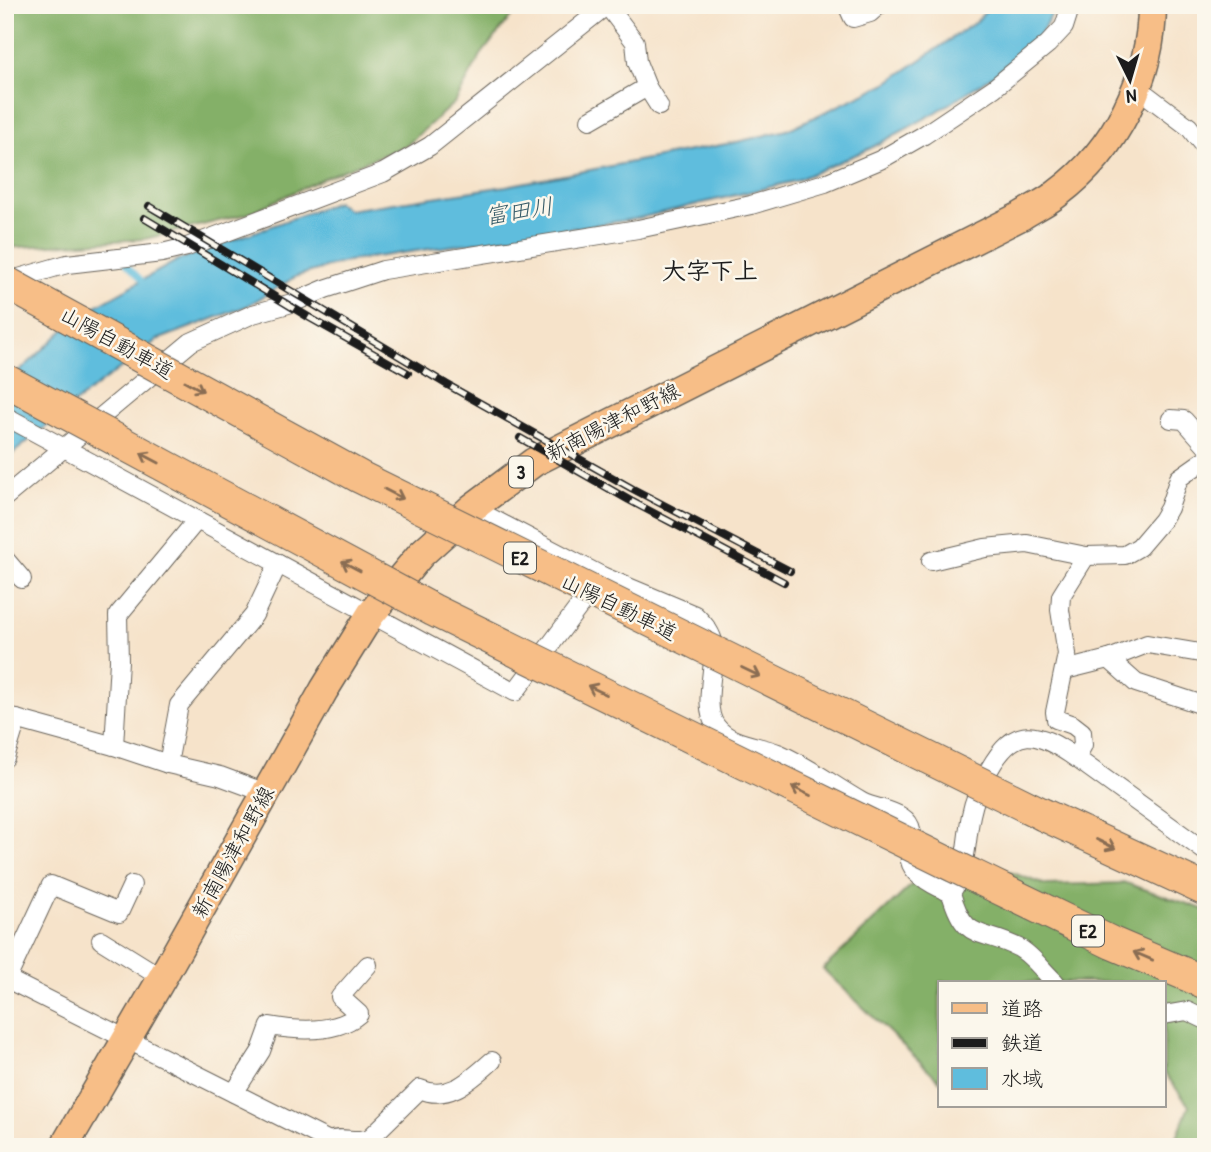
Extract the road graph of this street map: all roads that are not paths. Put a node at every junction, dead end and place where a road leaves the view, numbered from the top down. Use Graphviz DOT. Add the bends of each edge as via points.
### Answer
graph roads {
  1 [pos="607,5"];
  2 [pos="847,5"];
  3 [pos="879,5"];
  4 [pos="1072,5"];
  5 [pos="1152,5"];
  6 [pos="647,87"];
  7 [pos="1137,90"];
  8 [pos="659,106"];
  9 [pos="590,120"];
  10 [pos="1206,149"];
  11 [pos="5,282"];
  12 [pos="5,380"];
  13 [pos="5,416"];
  14 [pos="1171,419"];
  15 [pos="1206,445"];
  16 [pos="59,447"];
  17 [pos="1206,459"];
  18 [pos="5,497"];
  19 [pos="472,508"];
  20 [pos="197,520"];
  21 [pos="1086,556"];
  22 [pos="5,559"];
  23 [pos="931,561"];
  24 [pos="278,565"];
  25 [pos="602,576"];
  26 [pos="22,579"];
  27 [pos="372,614"];
  28 [pos="1206,654"];
  29 [pos="1108,659"];
  30 [pos="1065,670"];
  31 [pos="1206,706"];
  32 [pos="11,718"];
  33 [pos="114,746"];
  34 [pos="5,758"];
  35 [pos="1076,758"];
  36 [pos="168,764"];
  37 [pos="266,793"];
  38 [pos="1206,852"];
  39 [pos="962,884"];
  40 [pos="132,885"];
  41 [pos="1206,890"];
  42 [pos="101,940"];
  43 [pos="368,965"];
  44 [pos="162,978"];
  45 [pos="6,979"];
  46 [pos="1054,981"];
  47 [pos="1206,983"];
  48 [pos="1166,1015"];
  49 [pos="1206,1020"];
  50 [pos="127,1039"];
  51 [pos="492,1061"];
  52 [pos="234,1093"];
  53 [pos="335,1144"];
  54 [pos="64,1147"];
  1 -- 6 [label="street" via="635,42"];
  1 -- 11 [label="street" via="430,146 383,173 187,247 67,264"];
  2 -- 3 [label="street" via="853,18"];
  4 -- 16 [label="street" via="1064,27 994,88 880,160 825,183 751,205 638,229 383,270 253,314 191,342"];
  5 -- 7 [label="main road, 新南陽津和野線 / 3"];
  6 -- 8 [label="street"];
  6 -- 9 [label="street"];
  7 -- 10 [label="street" via="1189,127"];
  7 -- 19 [label="main road, 新南陽津和野線 / 3" via="1098,155 1058,193 1021,216 534,462"];
  11 -- 41 [label="highway, 山陽自動車道 / E2, one-way, bridge" via="359,477 1044,815"];
  39 -- 12 [label="highway, E2, one-way, bridge" via="433,610"];
  13 -- 16 [label="street"];
  14 -- 15 [label="street" via="1184,420"];
  16 -- 18 [label="street"];
  16 -- 20 [label="street"];
  17 -- 21 [label="street" via="1179,478 1169,508 1139,547 1125,555"];
  19 -- 25 [label="street"];
  19 -- 27 [label="main road, 新南陽津和野線 / 3" via="421,554"];
  20 -- 24 [label="street"];
  20 -- 33 [label="street" via="118,615"];
  21 -- 23 [label="street" via="1027,544"];
  21 -- 30 [label="street" via="1061,596"];
  22 -- 26 [label="street"];
  24 -- 27 [label="street"];
  24 -- 36 [label="street" via="254,615 179,705"];
  25 -- 27 [label="street" via="515,692"];
  25 -- 39 [label="street" via="695,615 706,626 713,641 711,716 717,727 734,740 776,752 865,803 903,817 911,828 914,870 942,890"];
  27 -- 37 [label="main road, 新南陽津和野線 / 3"];
  28 -- 29 [label="street" via="1147,645"];
  29 -- 30 [label="street"];
  29 -- 31 [label="street" via="1136,683"];
  30 -- 35 [label="street" via="1055,712 1056,719 1082,732 1083,745"];
  32 -- 33 [label="street"];
  32 -- 34 [label="street"];
  33 -- 36 [label="street"];
  35 -- 38 [label="street"];
  35 -- 39 [label="street" via="1054,742 1032,736 1014,738 999,753 979,788 971,814"];
  36 -- 37 [label="street"];
  37 -- 44 [label="main road, 新南陽津和野線 / 3"];
  39 -- 46 [label="street" via="957,914 969,930 1021,949"];
  47 -- 39 [label="highway, E2, one-way"];
  40 -- 45 [label="street" via="119,914 51,886"];
  42 -- 44 [label="street"];
  43 -- 52 [label="street" via="340,997 359,1014 350,1022 323,1029 270,1026 261,1051"];
  44 -- 50 [label="main road, 新南陽津和野線 / 3"];
  45 -- 50 [label="street"];
  48 -- 49 [label="street" via="1187,1011"];
  50 -- 52 [label="street"];
  50 -- 54 [label="main road, 新南陽津和野線 / 3"];
  51 -- 53 [label="street" via="463,1086 432,1095 420,1089 364,1141 337,1138"];
  52 -- 53 [label="street"];
}
